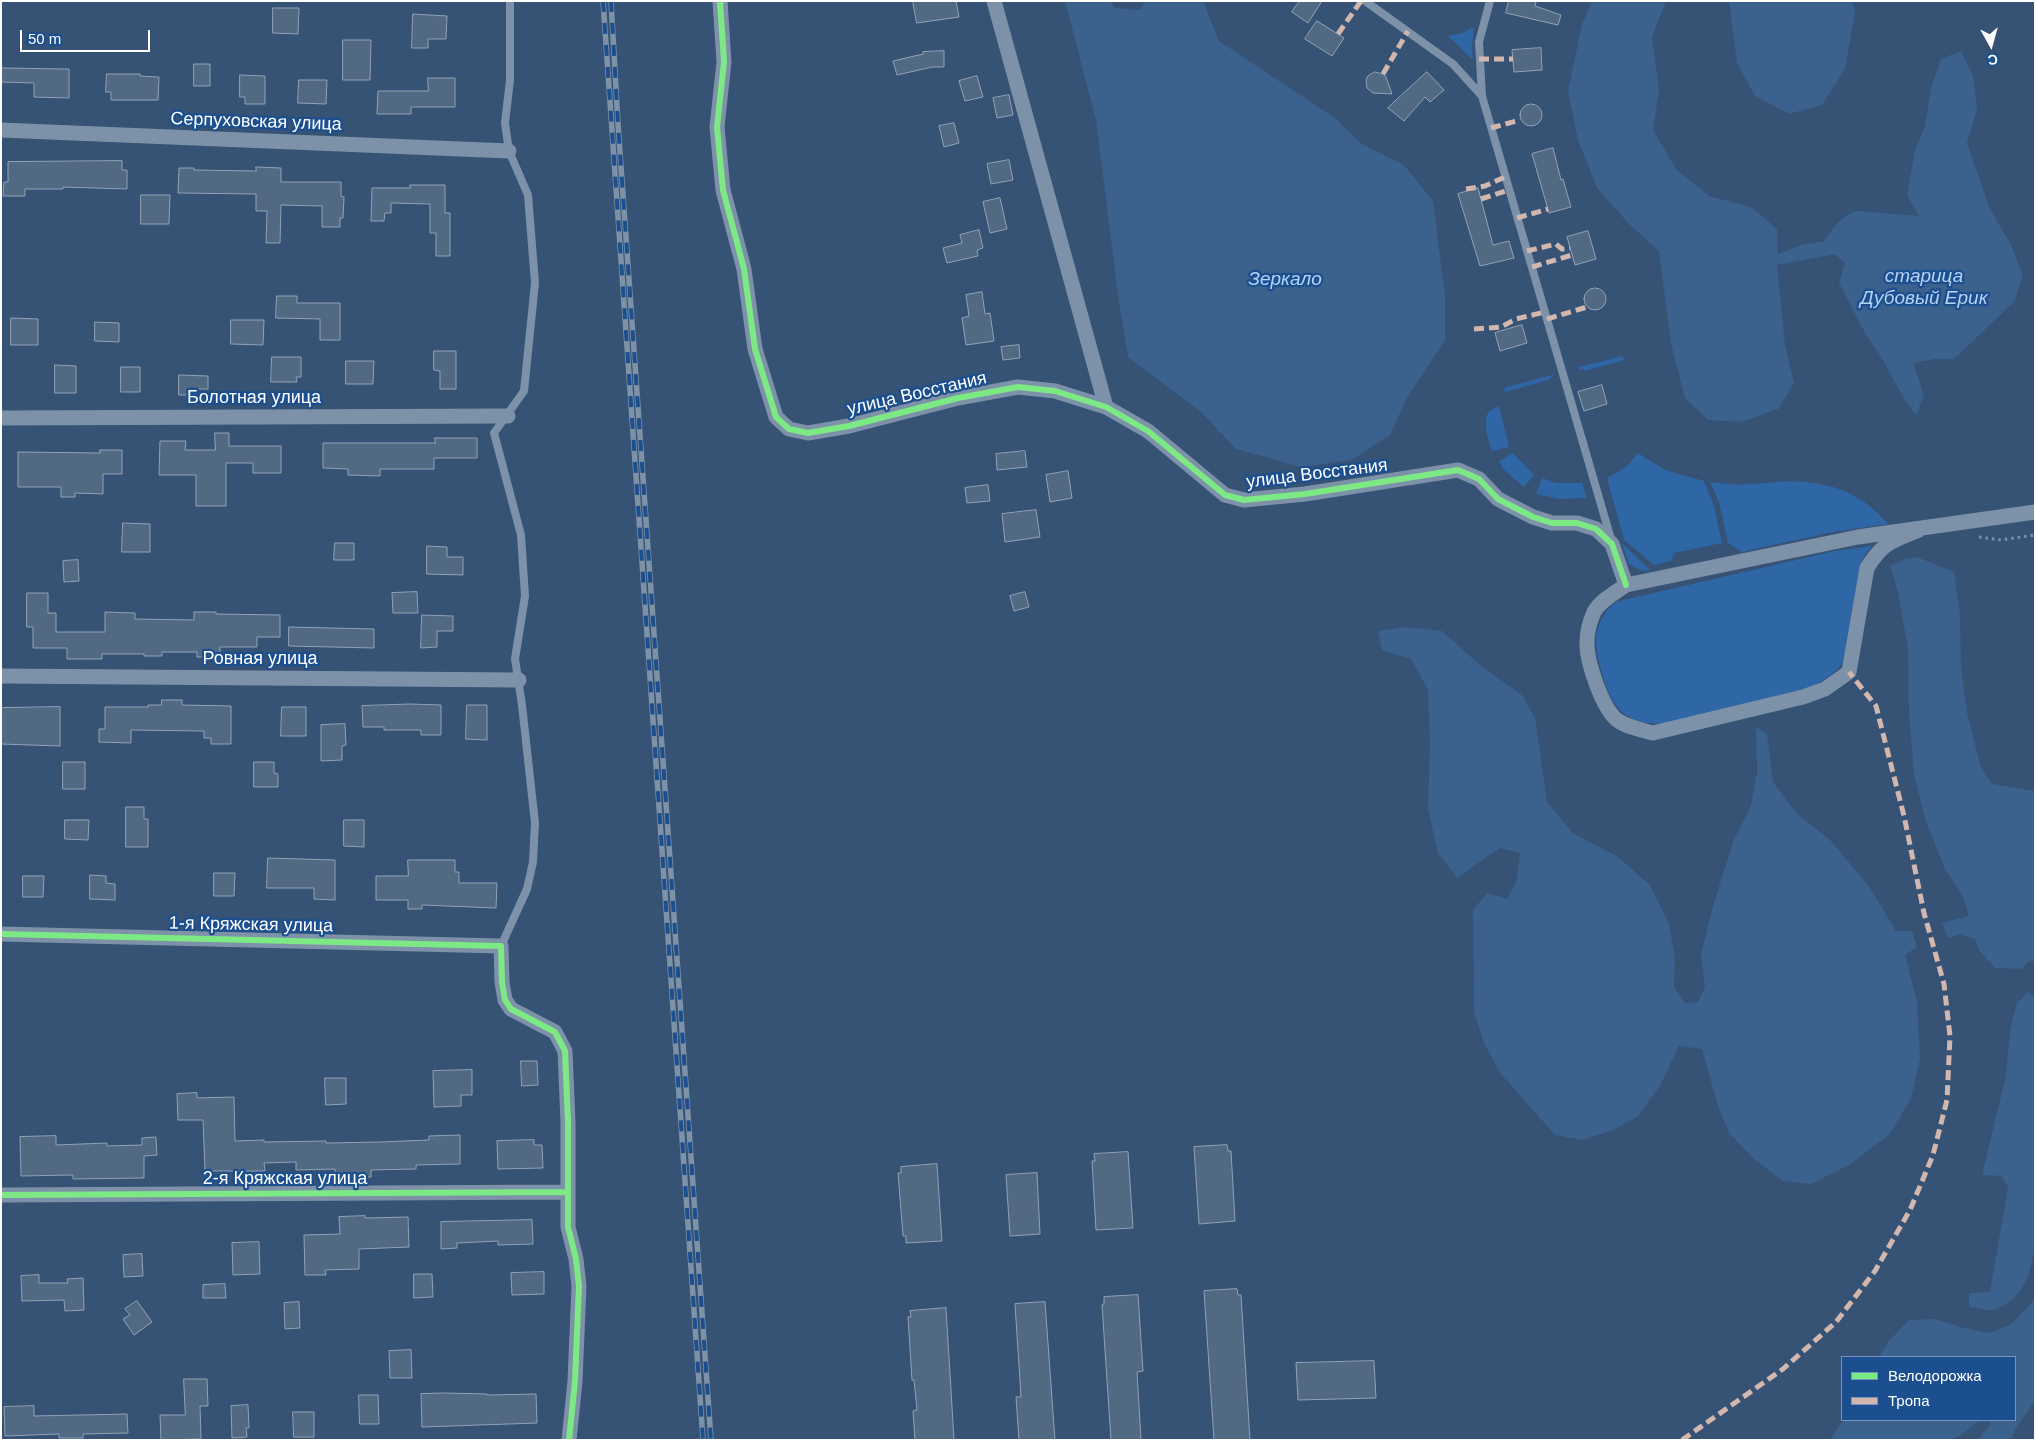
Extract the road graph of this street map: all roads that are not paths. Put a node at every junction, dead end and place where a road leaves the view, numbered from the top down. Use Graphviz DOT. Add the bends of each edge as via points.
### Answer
graph roads {
  1 [pos="510,1"];
  2 [pos="720,1"];
  3 [pos="994,1"];
  4 [pos="1365,1"];
  5 [pos="1490,1"];
  6 [pos="1482,96"];
  7 [pos="1,130"];
  8 [pos="509,151"];
  9 [pos="1106,407"];
  10 [pos="508,416"];
  11 [pos="1,418"];
  12 [pos="2035,512"];
  13 [pos="1919,530"];
  14 [pos="1612,544"];
  15 [pos="1626,585"];
  16 [pos="1,676"];
  17 [pos="519,680"];
  18 [pos="1,934"];
  19 [pos="500,946"];
  20 [pos="568,1192"];
  21 [pos="1,1195"];
  22 [pos="569,1440"];
  1 -- 8 [label="lane" via="510,80 505,123"];
  2 -- 9 [label="street, улица Восстания" via="724,62 717,127 723,190 744,269 755,348 776,417 789,429 808,433 1018,387 1055,391"];
  3 -- 9 [label="street"];
  4 -- 6 [label="lane" via="1453,64"];
  5 -- 6 [label="lane" via="1479,42"];
  6 -- 14 [label="lane"];
  7 -- 8 [label="street, Серпуховская улица"];
  8 -- 10 [label="lane" via="528,195 535,283 524,392"];
  9 -- 14 [label="street, улица Восстания" via="1148,431 1225,495 1244,500 1305,494 1458,470 1479,479 1498,499 1515,509 1552,523 1577,523 1596,529"];
  10 -- 11 [label="street, Болотная улица"];
  10 -- 17 [label="lane" via="494,433 521,535 525,596 515,659"];
  12 -- 13 [label="street"];
  13 -- 15 [label="street" via="1849,538"];
  13 -- 15 [label="street" via="1885,544 1867,568 1849,672 1803,697 1653,733 1617,720 1606,706 1587,644 1588,627 1595,611"];
  14 -- 15 [label="street"];
  16 -- 17 [label="street, Ровная улица"];
  17 -- 19 [label="lane" via="535,823 533,862 527,889"];
  18 -- 19 [label="street, 1-я Кряжская улица"];
  19 -- 20 [label="street" via="502,982 510,1009 555,1032 565,1052"];
  20 -- 21 [label="street, 2-я Кряжская улица"];
  20 -- 22 [label="street" via="568,1227 579,1286"];
}
